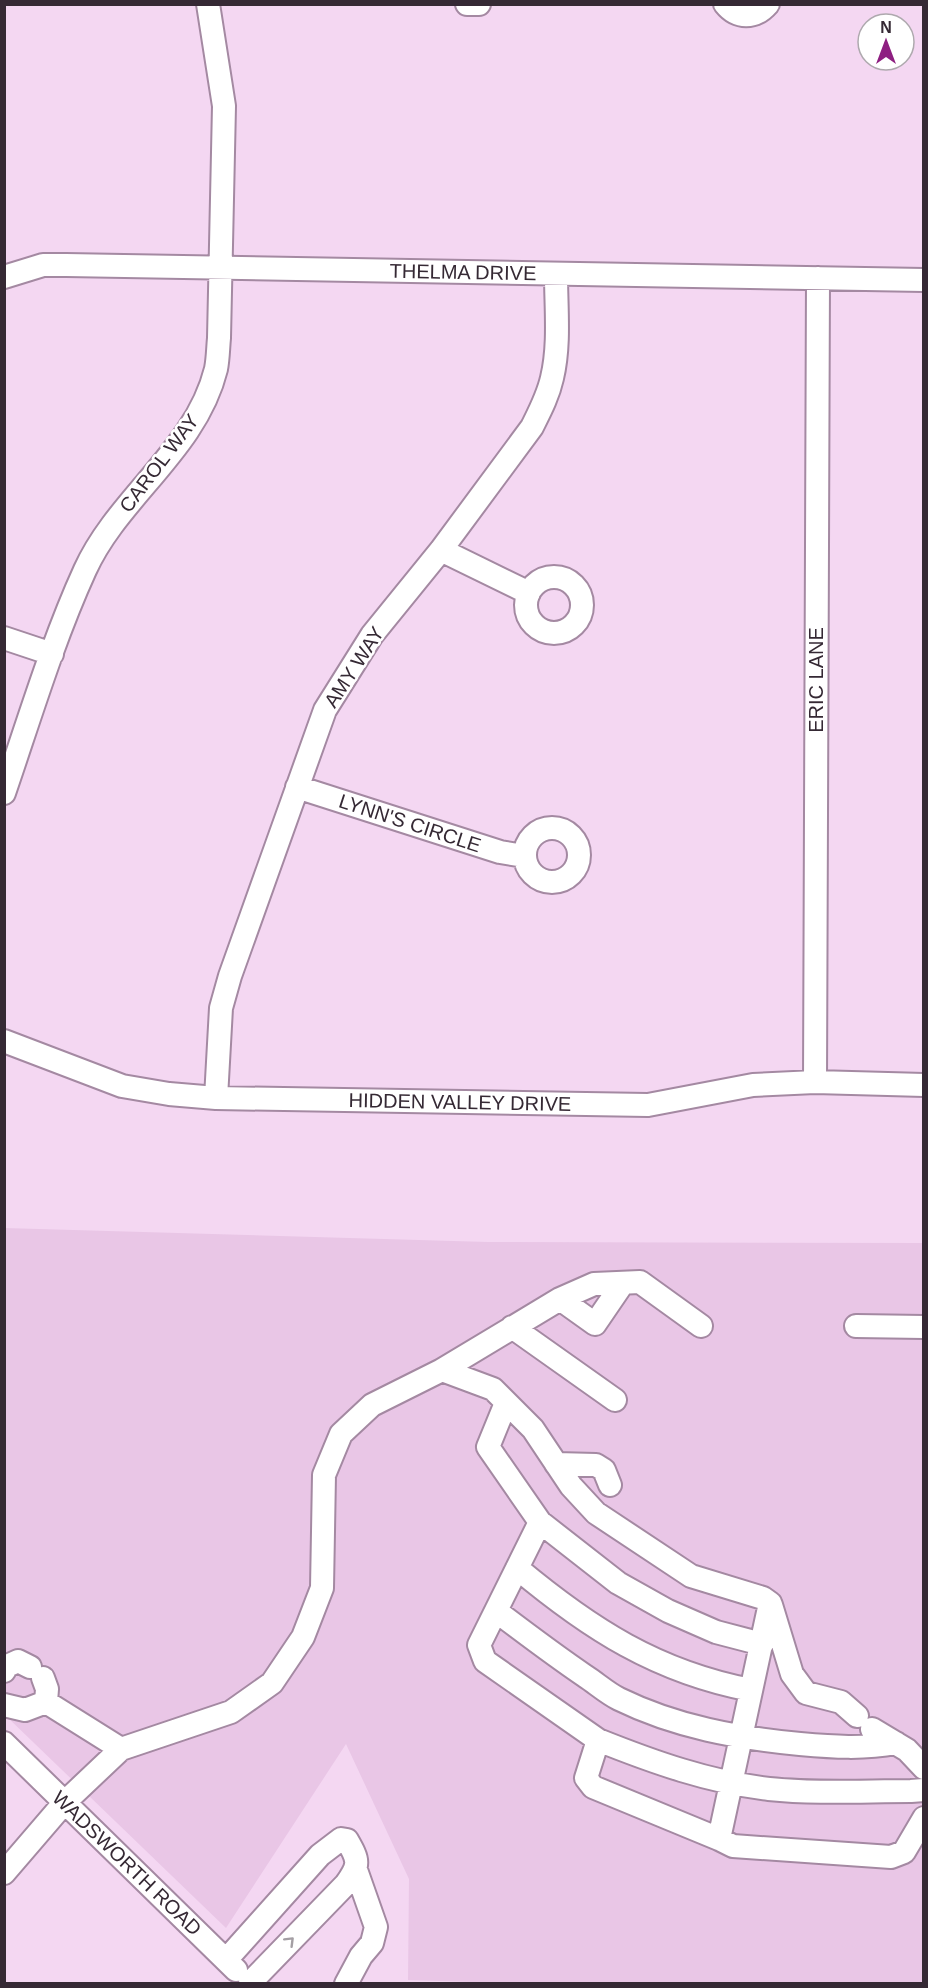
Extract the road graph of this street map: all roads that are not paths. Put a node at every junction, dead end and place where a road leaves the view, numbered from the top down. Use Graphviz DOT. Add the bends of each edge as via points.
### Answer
graph roads {
  1 [pos="208,4"];
  2 [pos="467,4"];
  3 [pos="479,4"];
  4 [pos="725,4"];
  5 [pos="768,4"];
  6 [pos="221,268"];
  7 [pos="556,274"];
  8 [pos="4,277"];
  9 [pos="818,278"];
  10 [pos="924,280"];
  11 [pos="441,550"];
  12 [pos="529,592"];
  13 [pos="4,638"];
  14 [pos="52,654"];
  15 [pos="297,787"];
  16 [pos="4,794"];
  17 [pos="524,856"];
  18 [pos="4,1041"];
  19 [pos="815,1082"];
  20 [pos="924,1085"];
  21 [pos="216,1098"];
  22 [pos="623,1283"];
  23 [pos="560,1299"];
  24 [pos="701,1326"];
  25 [pos="856,1326"];
  26 [pos="512,1327"];
  27 [pos="924,1327"];
  28 [pos="442,1370"];
  29 [pos="615,1400"];
  30 [pos="506,1402"];
  31 [pos="556,1464"];
  32 [pos="540,1522"];
  33 [pos="610,1522"];
  34 [pos="517,1568"];
  35 [pos="770,1603"];
  36 [pos="496,1611"];
  37 [pos="762,1644"];
  38 [pos="4,1671"];
  39 [pos="752,1690"];
  40 [pos="46,1702"];
  41 [pos="4,1705"];
  42 [pos="742,1736"];
  43 [pos="598,1740"];
  44 [pos="4,1743"];
  45 [pos="896,1743"];
  46 [pos="121,1749"];
  47 [pos="924,1768"];
  48 [pos="731,1782"];
  49 [pos="924,1790"];
  50 [pos="65,1802"];
  51 [pos="924,1818"];
  52 [pos="719,1839"];
  53 [pos="356,1870"];
  54 [pos="4,1873"];
  55 [pos="226,1960"];
  56 [pos="250,1983"];
  57 [pos="346,1983"];
  1 -- 6 [label="street, CAROL WAY" via="224,106"];
  2 -- 3 [label="street"];
  4 -- 5 [label="street" via="733,13 751,16"];
  6 -- 7 [label="street, THELMA DRIVE"];
  6 -- 8 [label="street, THELMA DRIVE" via="43,265"];
  6 -- 14 [label="street, CAROL WAY" via="216,369 204,402 186,434 106,534 85,570"];
  7 -- 9 [label="street, THELMA DRIVE"];
  7 -- 11 [label="street, AMY WAY" via="556,359 543,405 532,427"];
  9 -- 10 [label="street, THELMA DRIVE"];
  9 -- 19 [label="street, ERIC LANE"];
  11 -- 12 [label="street"];
  11 -- 15 [label="street, AMY WAY" via="353,663 325,710"];
  13 -- 14 [label="street"];
  14 -- 16 [label="street, CAROL WAY"];
  15 -- 17 [label="street, LYNN'S CIRCLE" via="500,852"];
  15 -- 21 [label="street, AMY WAY" via="221,1008"];
  18 -- 21 [label="street, HIDDEN VALLEY DRIVE" via="122,1086"];
  19 -- 20 [label="street, HIDDEN VALLEY DRIVE"];
  19 -- 21 [label="street, HIDDEN VALLEY DRIVE" via="753,1085 648,1105"];
  22 -- 23 [label="street" via="594,1284"];
  22 -- 23 [label="street" via="595,1324"];
  22 -- 24 [label="street" via="640,1282"];
  23 -- 26 [label="street"];
  25 -- 27 [label="street"];
  26 -- 28 [label="street"];
  26 -- 29 [label="street"];
  28 -- 30 [label="street" via="493,1389"];
  28 -- 46 [label="street" via="372,1405 341,1434 324,1475 322,1588 303,1637 272,1683 231,1712"];
  30 -- 31 [label="street" via="533,1429"];
  30 -- 32 [label="street" via="488,1447"];
  31 -- 33 [label="street" via="596,1513"];
  31 -- 33 [label="street" via="596,1465 604,1470 611,1491"];
  32 -- 34 [label="street"];
  32 -- 37 [label="street" via="618,1583 668,1611 716,1632"];
  33 -- 35 [label="street" via="691,1576"];
  34 -- 36 [label="street"];
  34 -- 39 [label="street" via="599,1630 635,1650 678,1670"];
  35 -- 37 [label="street"];
  35 -- 45 [label="street" via="792,1674 806,1693 841,1702"];
  36 -- 42 [label="street" via="618,1698 675,1722"];
  36 -- 43 [label="street" via="479,1645 485,1661"];
  37 -- 39 [label="street"];
  38 -- 40 [label="street" via="18,1661 37,1672 47,1689"];
  39 -- 42 [label="street"];
  40 -- 41 [label="street" via="25,1710"];
  40 -- 46 [label="street"];
  42 -- 45 [label="street" via="831,1746 876,1747"];
  42 -- 48 [label="street"];
  43 -- 48 [label="street" via="682,1770"];
  43 -- 52 [label="street" via="586,1778 593,1788"];
  44 -- 50 [label="street, WADSWORTH ROAD"];
  45 -- 47 [label="street"];
  46 -- 50 [label="street"];
  48 -- 49 [label="street" via="805,1791"];
  48 -- 52 [label="street"];
  50 -- 54 [label="street"];
  50 -- 55 [label="street, WADSWORTH ROAD"];
  51 -- 52 [label="street" via="904,1852 891,1857 734,1846"];
  53 -- 55 [label="street" via="358,1859 347,1840 341,1839 320,1856"];
  56 -- 53 [label="street, one-way"];
  53 -- 57 [label="street" via="376,1927 372,1943"];
  55 -- 56 [label="street, WADSWORTH ROAD"];
}
